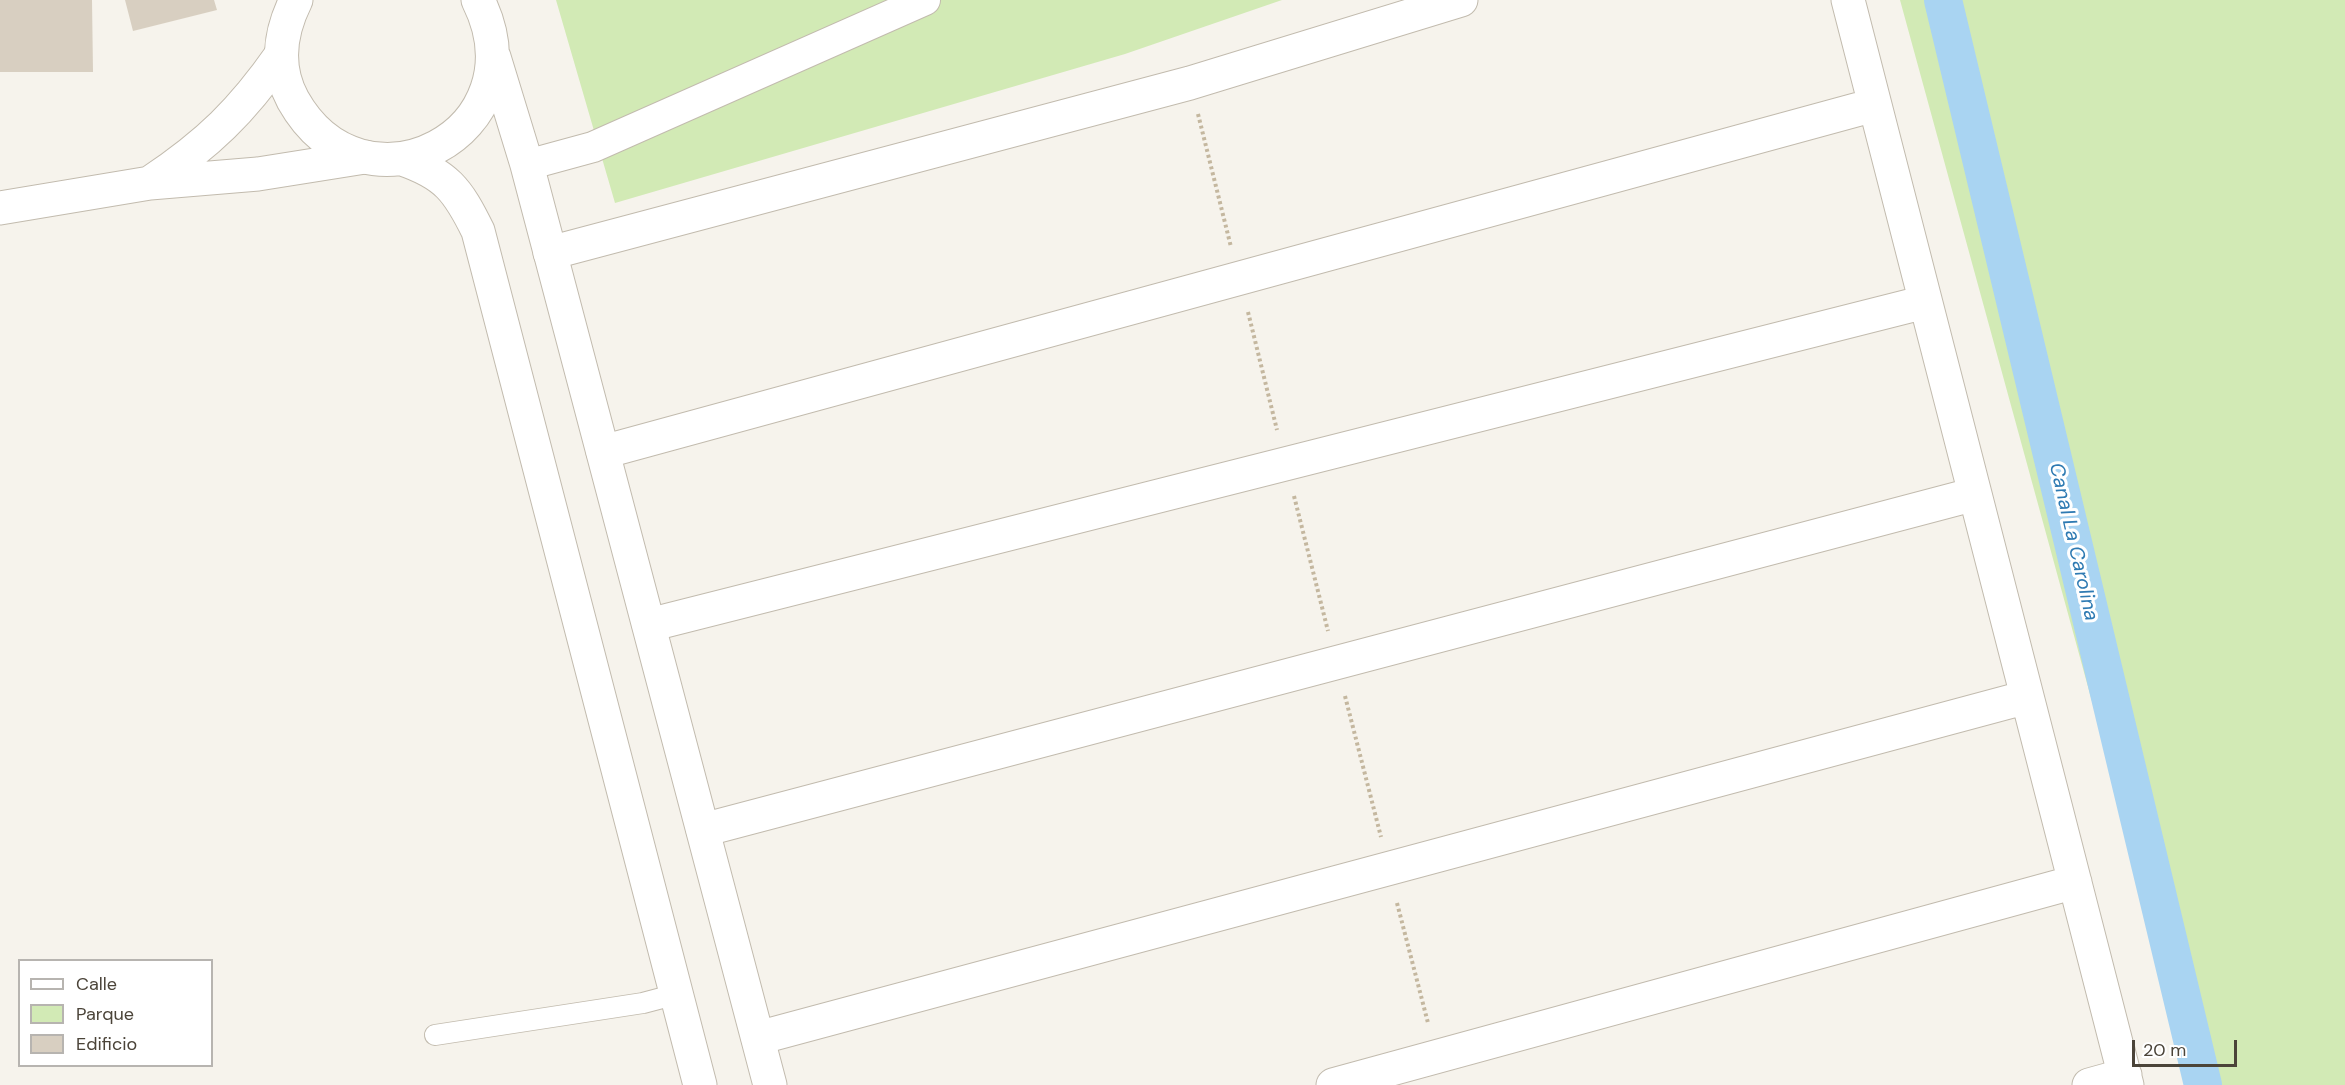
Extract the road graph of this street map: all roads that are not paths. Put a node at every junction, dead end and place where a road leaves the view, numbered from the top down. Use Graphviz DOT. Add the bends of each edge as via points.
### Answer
graph roads {
  1 [pos="296,0"];
  2 [pos="478,0"];
  3 [pos="925,0"];
  4 [pos="1461,0"];
  5 [pos="1848,0"];
  6 [pos="280,54"];
  7 [pos="495,57"];
  8 [pos="1874,105"];
  9 [pos="365,157"];
  10 [pos="402,159"];
  11 [pos="527,165"];
  12 [pos="150,183"];
  13 [pos="0,208"];
  14 [pos="550,253"];
  15 [pos="1925,302"];
  16 [pos="603,452"];
  17 [pos="1975,494"];
  18 [pos="649,625"];
  19 [pos="2027,697"];
  20 [pos="702,830"];
  21 [pos="2075,882"];
  22 [pos="676,994"];
  23 [pos="435,1035"];
  24 [pos="758,1038"];
  25 [pos="2126,1080"];
  26 [pos="700,1085"];
  27 [pos="770,1085"];
  28 [pos="1333,1085"];
  29 [pos="2089,1085"];
  1 -- 6 [label="street" via="285,21"];
  2 -- 7 [label="street" via="490,23"];
  3 -- 11 [label="street" via="593,147"];
  4 -- 14 [label="street" via="1190,83"];
  5 -- 8 [label="street"];
  6 -- 9 [label="street" via="287,89 304,119 331,143"];
  6 -- 12 [label="street" via="254,93 223,128"];
  7 -- 10 [label="street" via="486,94 467,125 437,148"];
  7 -- 11 [label="street"];
  8 -- 15 [label="street"];
  8 -- 16 [label="street"];
  9 -- 10 [label="street"];
  9 -- 12 [label="street" via="258,174"];
  10 -- 22 [label="street" via="428,168 456,190 478,231"];
  11 -- 14 [label="street"];
  12 -- 13 [label="street"];
  14 -- 16 [label="street"];
  15 -- 17 [label="street"];
  15 -- 18 [label="street"];
  16 -- 18 [label="street"];
  17 -- 19 [label="street"];
  17 -- 20 [label="street"];
  18 -- 20 [label="street"];
  19 -- 21 [label="street"];
  19 -- 24 [label="street"];
  20 -- 24 [label="street"];
  21 -- 25 [label="street"];
  21 -- 28 [label="street"];
  22 -- 23 [label="lane" via="643,1003"];
  22 -- 26 [label="street"];
  24 -- 27 [label="street"];
  25 -- 29 [label="street"];
}
